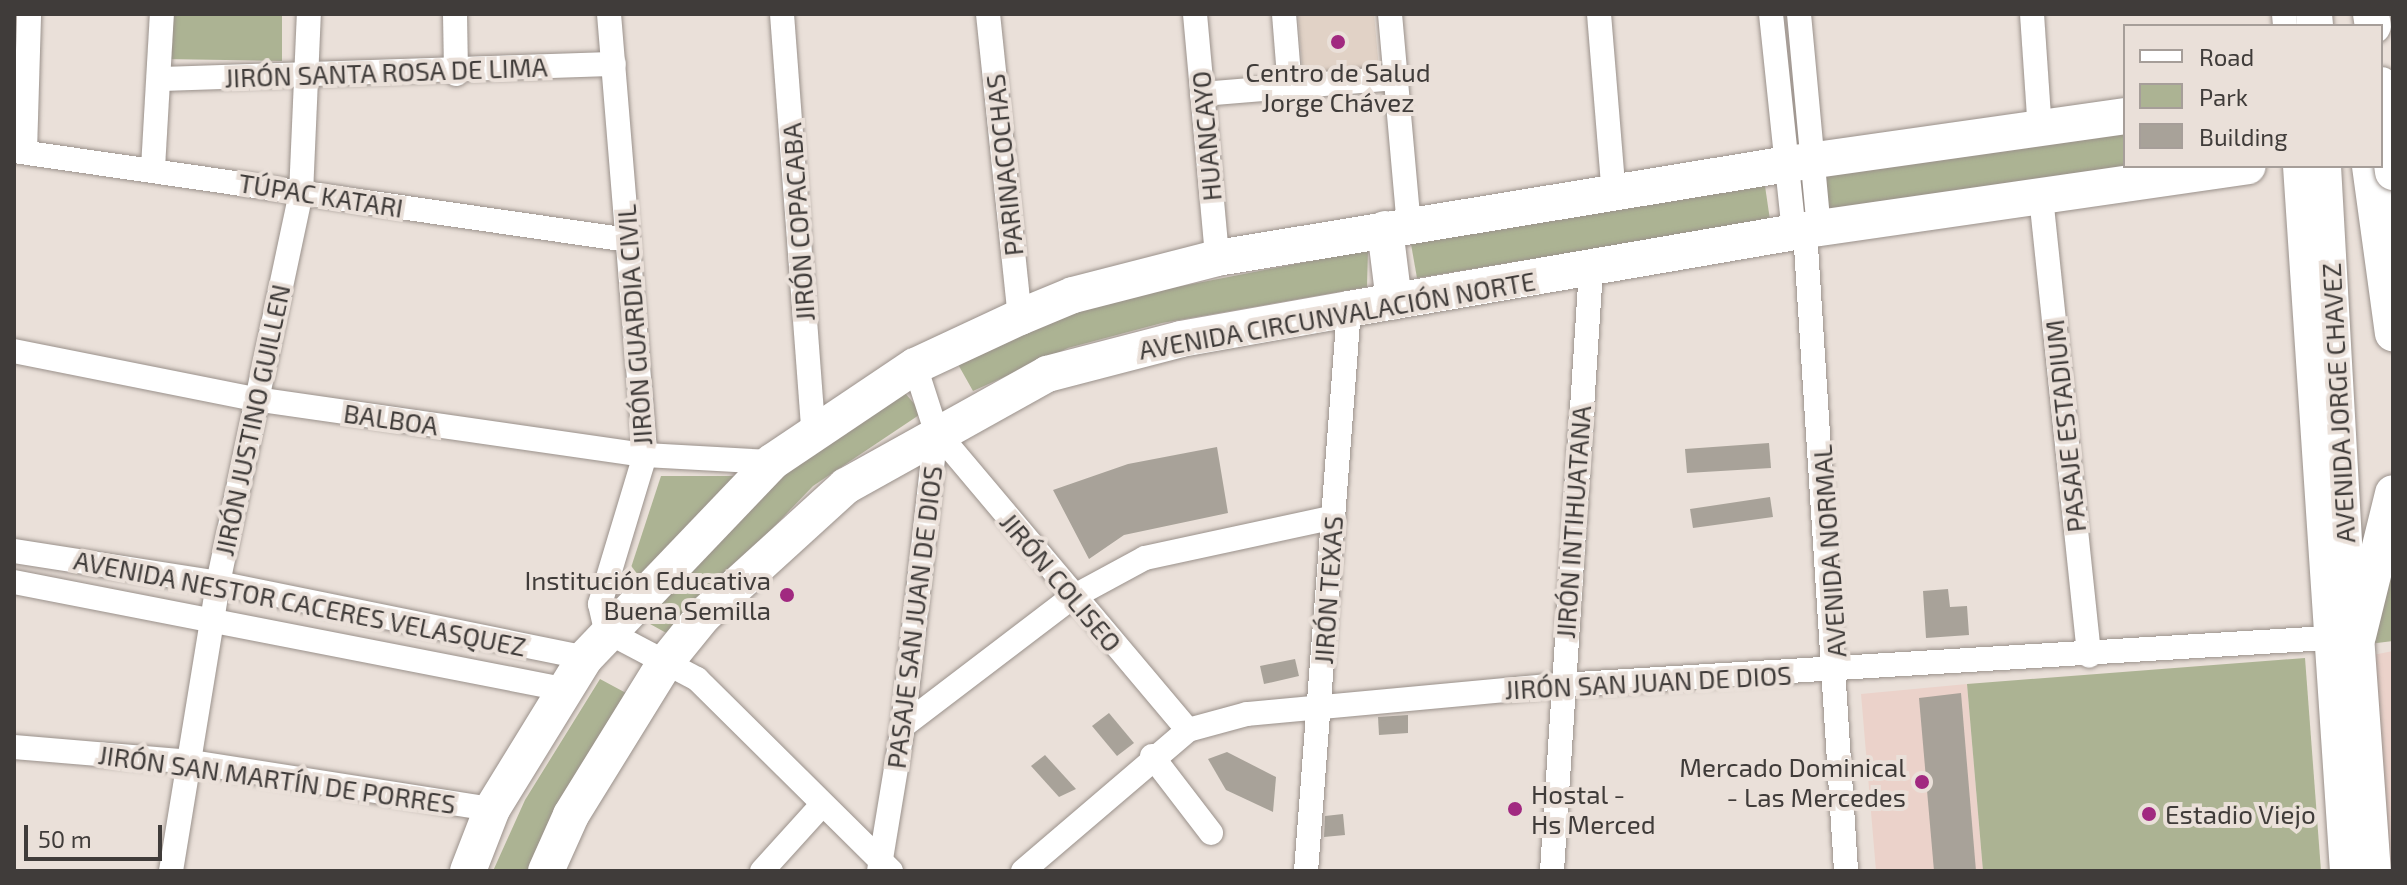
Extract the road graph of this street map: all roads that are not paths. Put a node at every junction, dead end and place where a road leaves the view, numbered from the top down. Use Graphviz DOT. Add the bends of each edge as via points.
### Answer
graph roads {
  1 [pos="29,14"];
  2 [pos="162,14"];
  3 [pos="309,14"];
  4 [pos="455,14"];
  5 [pos="609,14"];
  6 [pos="782,14"];
  7 [pos="988,14"];
  8 [pos="1195,14"];
  9 [pos="1284,14"];
  10 [pos="1390,14"];
  11 [pos="1599,14"];
  12 [pos="1771,14"];
  13 [pos="1799,14"];
  14 [pos="2032,14"];
  15 [pos="614,64"];
  16 [pos="456,74"];
  17 [pos="308,75"];
  18 [pos="1396,78"];
  19 [pos="159,79"];
  20 [pos="1290,89"];
  21 [pos="1202,94"];
  22 [pos="2383,100"];
  23 [pos="2123,116"];
  24 [pos="2040,130"];
  25 [pos="19,151"];
  26 [pos="1800,162"];
  27 [pos="153,168"];
  28 [pos="2235,168"];
  29 [pos="2299,168"];
  30 [pos="2325,168"];
  31 [pos="2370,168"];
  32 [pos="2393,172"];
  33 [pos="301,194"];
  34 [pos="1614,195"];
  35 [pos="2041,197"];
  36 [pos="1397,227"];
  37 [pos="1806,231"];
  38 [pos="628,240"];
  39 [pos="1217,258"];
  40 [pos="1591,270"];
  41 [pos="1394,301"];
  42 [pos="1349,309"];
  43 [pos="1020,317"];
  44 [pos="2393,333"];
  45 [pos="14,351"];
  46 [pos="915,366"];
  47 [pos="255,399"];
  48 [pos="813,430"];
  49 [pos="936,431"];
  50 [pos="645,455"];
  51 [pos="772,462"];
  52 [pos="2393,493"];
  53 [pos="1334,517"];
  54 [pos="14,551"];
  55 [pos="14,582"];
  56 [pos="218,583"];
  57 [pos="1071,598"];
  58 [pos="215,617"];
  59 [pos="2343,637"];
  60 [pos="595,644"];
  61 [pos="2089,655"];
  62 [pos="665,663"];
  63 [pos="1838,672"];
  64 [pos="1561,685"];
  65 [pos="563,689"];
  66 [pos="1320,704"];
  67 [pos="903,726"];
  68 [pos="1188,730"];
  69 [pos="14,747"];
  70 [pos="1152,756"];
  71 [pos="191,762"];
  72 [pos="821,806"];
  73 [pos="492,809"];
  74 [pos="1211,833"];
  75 [pos="884,867"];
  76 [pos="171,871"];
  77 [pos="468,871"];
  78 [pos="546,871"];
  79 [pos="762,871"];
  80 [pos="1023,871"];
  81 [pos="1306,871"];
  82 [pos="1552,871"];
  83 [pos="1846,871"];
  84 [pos="2346,871"];
  85 [pos="2375,871"];
  1 -- 25 [label="street"];
  2 -- 19 [label="street"];
  3 -- 17 [label="street, JIRÓN JUSTINO GUILLEN"];
  4 -- 16 [label="street"];
  5 -- 15 [label="street, JIRÓN GUARDIA CIVIL"];
  6 -- 48 [label="street, JIRÓN COPACABA"];
  7 -- 43 [label="street, PARINACOCHAS"];
  8 -- 21 [label="street, HUANCAYO"];
  9 -- 20 [label="street"];
  10 -- 18 [label="street"];
  11 -- 34 [label="street"];
  12 -- 26 [label="street"];
  13 -- 26 [label="street"];
  14 -- 24 [label="street"];
  15 -- 16 [label="street, JIRÓN SANTA ROSA DE LIMA"];
  15 -- 38 [label="street, JIRÓN GUARDIA CIVIL"];
  16 -- 17 [label="street, JIRÓN SANTA ROSA DE LIMA"];
  17 -- 19 [label="street, JIRÓN SANTA ROSA DE LIMA"];
  17 -- 33 [label="street, JIRÓN JUSTINO GUILLEN"];
  18 -- 20 [label="street"];
  18 -- 36 [label="street"];
  19 -- 27 [label="street"];
  20 -- 21 [label="street"];
  21 -- 39 [label="street, HUANCAYO"];
  22 -- 32 [label="highway, bridge"];
  23 -- 24 [label="highway"];
  24 -- 26 [label="highway"];
  25 -- 27 [label="street, TÚPAC KATARI"];
  26 -- 34 [label="highway"];
  26 -- 37 [label="street, AVENIDA NORMAL"];
  27 -- 33 [label="street, TÚPAC KATARI"];
  28 -- 35 [label="highway, AVENIDA CIRCUNVALACIÓN NORTE"];
  29 -- 59 [label="main road, AVENIDA JORGE CHAVEZ"];
  30 -- 59 [label="main road, AVENIDA JORGE CHAVEZ" via="2348,578"];
  31 -- 44 [label="highway"];
  33 -- 38 [label="street, TÚPAC KATARI"];
  33 -- 47 [label="street, JIRÓN JUSTINO GUILLEN"];
  34 -- 36 [label="highway"];
  35 -- 37 [label="highway, AVENIDA CIRCUNVALACIÓN NORTE"];
  35 -- 61 [label="street, PASAJE ESTADIUM"];
  36 -- 39 [label="highway"];
  36 -- 41 [label="highway"];
  37 -- 40 [label="highway, AVENIDA CIRCUNVALACIÓN NORTE"];
  37 -- 63 [label="street, AVENIDA NORMAL"];
  38 -- 50 [label="street, JIRÓN GUARDIA CIVIL"];
  39 -- 43 [label="highway" via="1073,295"];
  40 -- 41 [label="highway, AVENIDA CIRCUNVALACIÓN NORTE"];
  40 -- 64 [label="street, JIRÓN INTIHUATANA"];
  41 -- 42 [label="highway, AVENIDA CIRCUNVALACIÓN NORTE"];
  42 -- 49 [label="highway, AVENIDA CIRCUNVALACIÓN NORTE" via="1181,339 1047,374"];
  42 -- 53 [label="street, JIRÓN TEXAS"];
  43 -- 46 [label="highway"];
  45 -- 47 [label="street, BALBOA"];
  46 -- 48 [label="highway"];
  46 -- 49 [label="street, PASAJE SAN JUAN DE DIOS"];
  47 -- 50 [label="street, BALBOA"];
  47 -- 56 [label="street, JIRÓN JUSTINO GUILLEN"];
  48 -- 51 [label="highway"];
  49 -- 57 [label="street, JIRÓN COLISEO"];
  49 -- 62 [label="highway, AVENIDA CIRCUNVALACIÓN NORTE" via="846,486 703,616"];
  49 -- 67 [label="street, PASAJE SAN JUAN DE DIOS"];
  50 -- 51 [label="street, BALBOA"];
  50 -- 60 [label="street, JIRÓN GUARDIA CIVIL" via="600,604"];
  51 -- 60 [label="highway"];
  52 -- 59 [label="highway"];
  53 -- 57 [label="street" via="1145,558"];
  53 -- 66 [label="street, JIRÓN TEXAS"];
  54 -- 56 [label="street, AVENIDA NESTOR CACERES VELASQUEZ"];
  55 -- 58 [label="street, AVENIDA NESTOR CACERES VELASQUEZ"];
  56 -- 58 [label="street, JIRÓN JUSTINO GUILLEN"];
  56 -- 60 [label="street, AVENIDA NESTOR CACERES VELASQUEZ"];
  57 -- 67 [label="street"];
  57 -- 68 [label="street, JIRÓN COLISEO"];
  58 -- 65 [label="street, AVENIDA NESTOR CACERES VELASQUEZ"];
  58 -- 71 [label="street, JIRÓN JUSTINO GUILLEN"];
  59 -- 61 [label="street, JIRÓN SAN JUAN DE DIOS"];
  59 -- 84 [label="main road, AVENIDA JORGE CHAVEZ"];
  59 -- 85 [label="main road, AVENIDA JORGE CHAVEZ"];
  60 -- 62 [label="street, AVENIDA NESTOR CACERES VELASQUEZ"];
  60 -- 65 [label="highway"];
  61 -- 63 [label="street, JIRÓN SAN JUAN DE DIOS"];
  62 -- 72 [label="street, AVENIDA NESTOR CACERES VELASQUEZ" via="697,679"];
  62 -- 78 [label="highway, AVENIDA CIRCUNVALACIÓN NORTE" via="571,815"];
  63 -- 64 [label="street, JIRÓN SAN JUAN DE DIOS"];
  63 -- 83 [label="street, AVENIDA NORMAL"];
  64 -- 66 [label="street, JIRÓN SAN JUAN DE DIOS"];
  64 -- 82 [label="street, JIRÓN INTIHUATANA"];
  65 -- 73 [label="highway"];
  66 -- 68 [label="street, JIRÓN SAN JUAN DE DIOS"];
  66 -- 81 [label="street, JIRÓN TEXAS"];
  67 -- 75 [label="street, PASAJE SAN JUAN DE DIOS"];
  68 -- 70 [label="street, JIRÓN SAN JUAN DE DIOS"];
  69 -- 71 [label="street, JIRÓN SAN MARTÍN DE PORRES"];
  70 -- 74 [label="street"];
  70 -- 80 [label="street, JIRÓN SAN JUAN DE DIOS"];
  71 -- 73 [label="street, JIRÓN SAN MARTÍN DE PORRES"];
  71 -- 76 [label="street, JIRÓN JUSTINO GUILLEN"];
  72 -- 75 [label="street, AVENIDA NESTOR CACERES VELASQUEZ"];
  72 -- 79 [label="street"];
  73 -- 77 [label="highway"];
}
